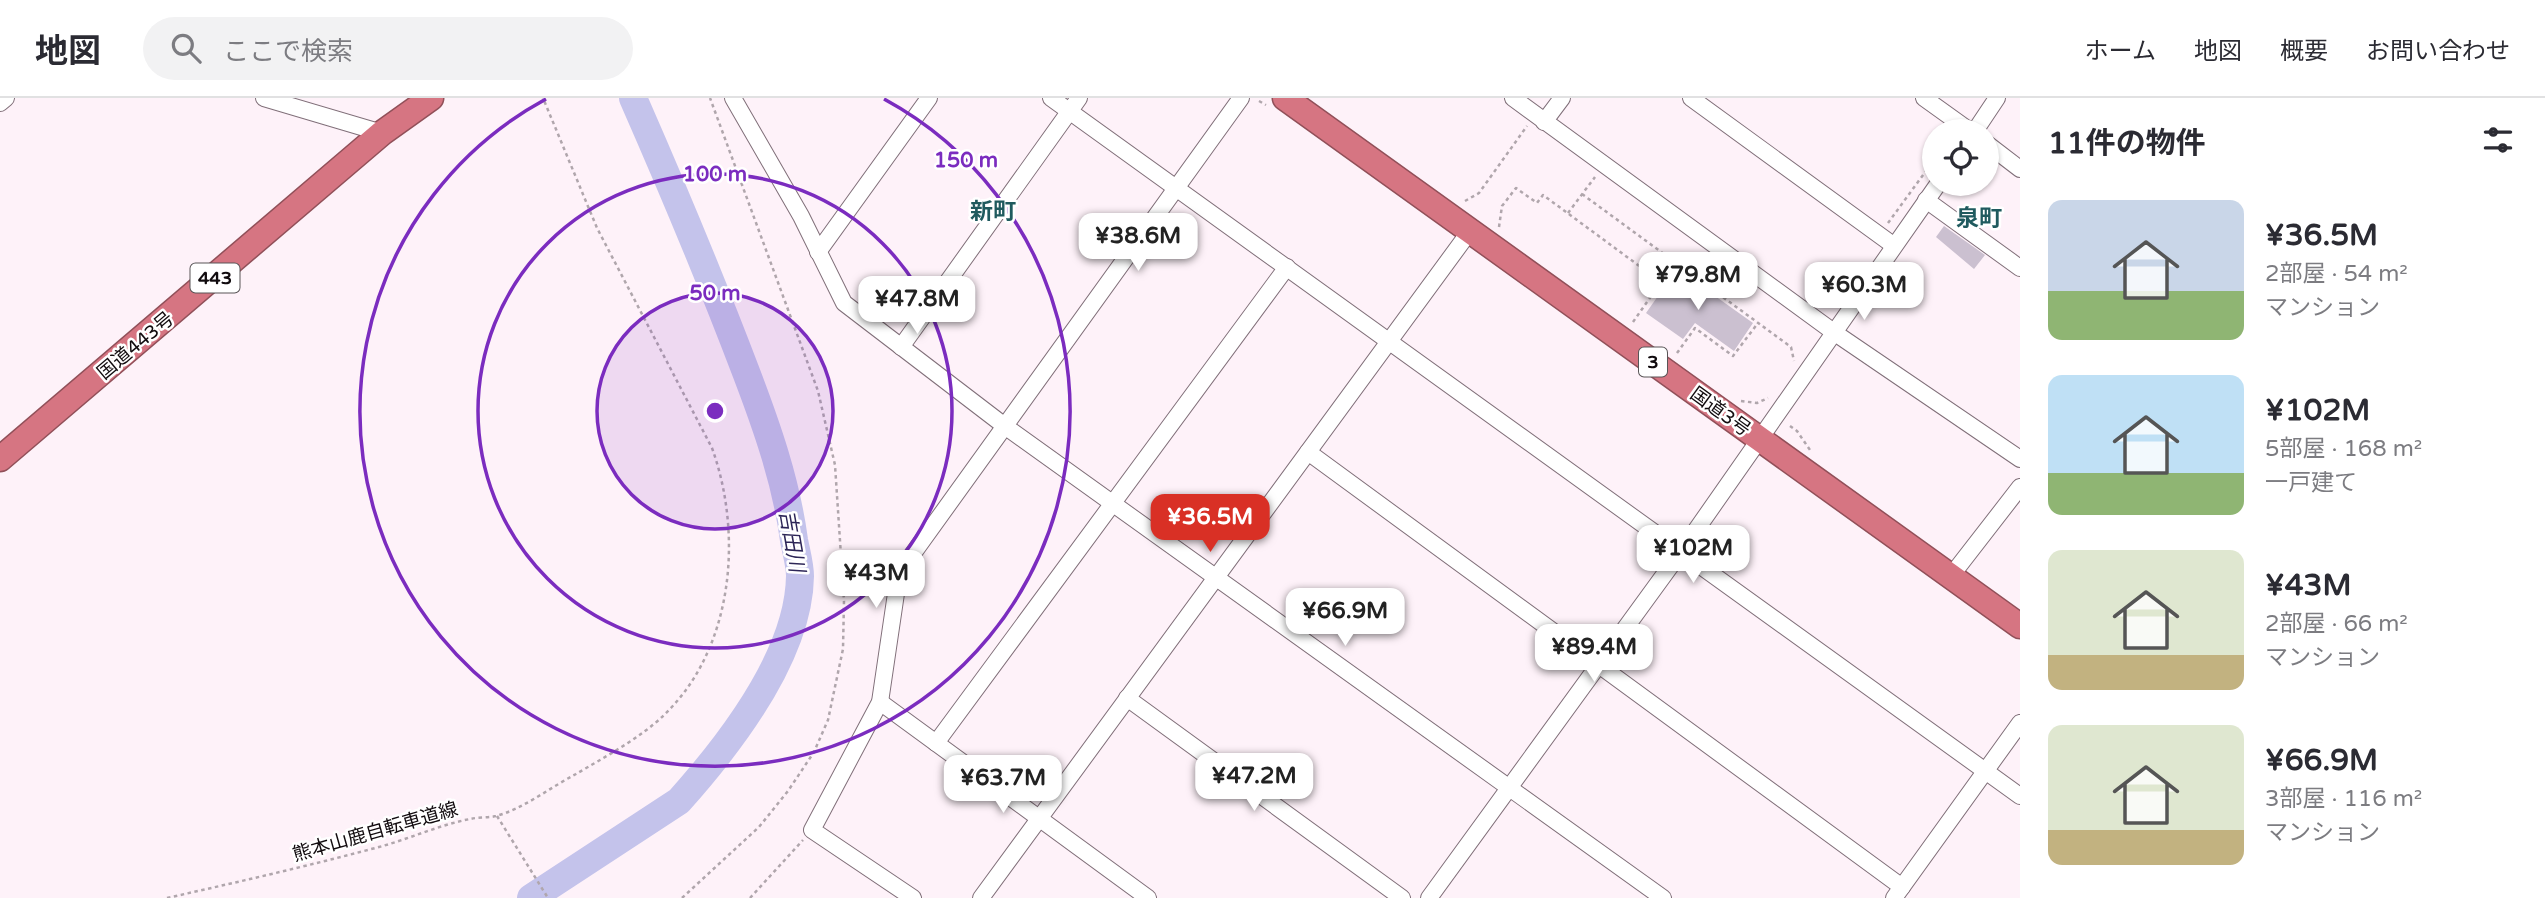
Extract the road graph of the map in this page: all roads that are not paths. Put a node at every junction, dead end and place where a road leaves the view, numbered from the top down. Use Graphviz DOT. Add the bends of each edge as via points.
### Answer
graph roads {
  1 [pos="6,98"];
  2 [pos="264,98"];
  3 [pos="431,98"];
  4 [pos="733,98"];
  5 [pos="929,98"];
  6 [pos="1051,98"];
  7 [pos="1241,98"];
  8 [pos="1285,98"];
  9 [pos="1513,98"];
  10 [pos="1562,98"];
  11 [pos="1691,98"];
  12 [pos="1924,98"];
  13 [pos="1997,98"];
  14 [pos="0,103"];
  15 [pos="1074,105"];
  16 [pos="1953,119"];
  17 [pos="1983,119"];
  18 [pos="1541,126"];
  19 [pos="382,134"];
  20 [pos="1999,153"];
  21 [pos="2020,169"];
  22 [pos="1176,189"];
  23 [pos="1929,196"];
  24 [pos="1926,200"];
  25 [pos="1481,230"];
  26 [pos="1894,244"];
  27 [pos="818,252"];
  28 [pos="1287,267"];
  29 [pos="2020,268"];
  30 [pos="1835,333"];
  31 [pos="1388,343"];
  32 [pos="901,347"];
  33 [pos="1006,427"];
  34 [pos="1760,440"];
  35 [pos="1308,452"];
  36 [pos="0,459"];
  37 [pos="2020,459"];
  38 [pos="2020,486"];
  39 [pos="1113,504"];
  40 [pos="1680,553"];
  41 [pos="1951,576"];
  42 [pos="1216,578"];
  43 [pos="2020,626"];
  44 [pos="1599,665"];
  45 [pos="1127,698"];
  46 [pos="880,702"];
  47 [pos="2020,723"];
  48 [pos="936,743"];
  49 [pos="1986,773"];
  50 [pos="1510,788"];
  51 [pos="2020,796"];
  52 [pos="1039,818"];
  53 [pos="1898,893"];
  54 [pos="913,898"];
  55 [pos="981,898"];
  56 [pos="1148,898"];
  57 [pos="1402,898"];
  58 [pos="1429,898"];
  59 [pos="1663,898"];
  1 -- 14 [label="street"];
  2 -- 19 [label="street"];
  3 -- 19 [label="highway, 国道443号 / 443"];
  4 -- 27 [label="street"];
  5 -- 27 [label="street"];
  6 -- 15 [label="street"];
  7 -- 22 [label="street"];
  8 -- 25 [label="highway, 国道3号 / 3"];
  9 -- 18 [label="street"];
  10 -- 18 [label="street"];
  11 -- 26 [label="street"];
  12 -- 16 [label="street"];
  13 -- 17 [label="street"];
  15 -- 22 [label="street"];
  15 -- 32 [label="street"];
  18 -- 30 [label="street"];
  19 -- 36 [label="highway, 国道443号 / 443"];
  20 -- 21 [label="street"];
  22 -- 28 [label="street"];
  22 -- 33 [label="street"];
  23 -- 24 [label="street"];
  24 -- 26 [label="street"];
  24 -- 29 [label="street"];
  25 -- 31 [label="street"];
  25 -- 34 [label="highway, 国道3号 / 3"];
  26 -- 30 [label="street"];
  27 -- 32 [label="street" via="844,303"];
  28 -- 31 [label="street"];
  28 -- 39 [label="street"];
  30 -- 34 [label="street"];
  30 -- 37 [label="street"];
  31 -- 35 [label="street"];
  31 -- 40 [label="street"];
  32 -- 33 [label="street"];
  33 -- 39 [label="street"];
  33 -- 46 [label="street" via="899,573"];
  34 -- 40 [label="street"];
  34 -- 41 [label="highway, 国道3号 / 3"];
  35 -- 42 [label="street"];
  35 -- 44 [label="street"];
  38 -- 41 [label="street"];
  39 -- 42 [label="street"];
  39 -- 48 [label="street"];
  40 -- 44 [label="street"];
  40 -- 49 [label="street"];
  41 -- 43 [label="highway, 国道3号 / 3"];
  42 -- 45 [label="street"];
  42 -- 50 [label="street"];
  44 -- 50 [label="street"];
  44 -- 53 [label="street"];
  45 -- 52 [label="street"];
  45 -- 57 [label="street"];
  46 -- 48 [label="street"];
  46 -- 54 [label="street" via="812,830"];
  47 -- 49 [label="street"];
  48 -- 52 [label="street"];
  49 -- 51 [label="street"];
  49 -- 53 [label="street"];
  50 -- 58 [label="street"];
  50 -- 59 [label="street"];
  52 -- 55 [label="street"];
  52 -- 56 [label="street"];
}
